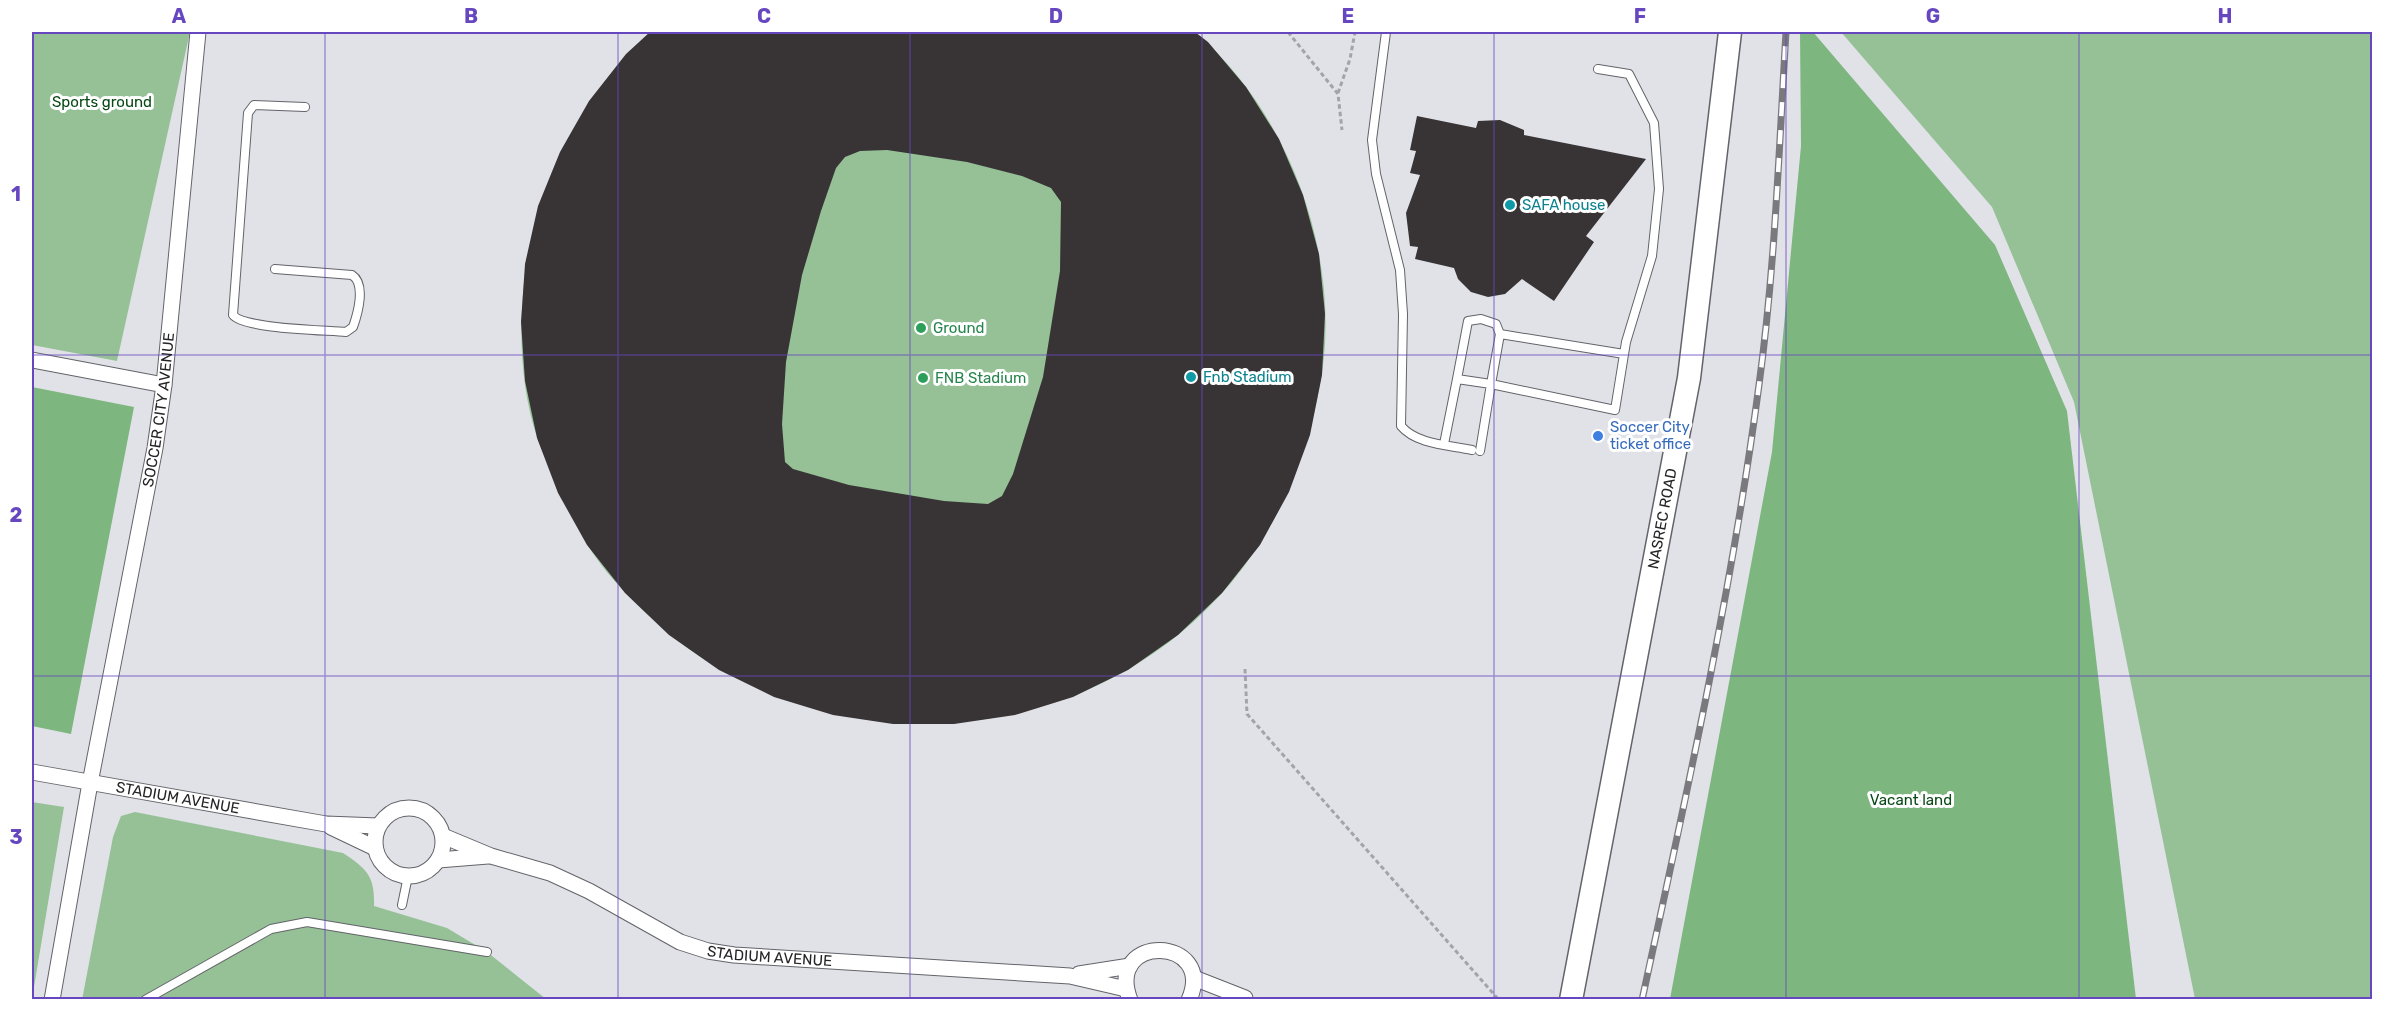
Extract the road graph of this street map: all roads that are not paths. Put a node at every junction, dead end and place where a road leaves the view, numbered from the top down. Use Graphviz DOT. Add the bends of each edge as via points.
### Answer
graph roads {
  1 [pos="198,32"];
  2 [pos="1386,32"];
  3 [pos="1730,32"];
  4 [pos="1598,69"];
  5 [pos="305,107"];
  6 [pos="274,269"];
  7 [pos="1500,334"];
  8 [pos="1624,354"];
  9 [pos="32,360"];
  10 [pos="1457,379"];
  11 [pos="1491,384"];
  12 [pos="164,385"];
  13 [pos="1444,444"];
  14 [pos="32,772"];
  15 [pos="90,783"];
  16 [pos="326,824"];
  17 [pos="378,826"];
  18 [pos="443,836"];
  19 [pos="375,848"];
  20 [pos="491,856"];
  21 [pos="438,860"];
  22 [pos="408,876"];
  23 [pos="402,905"];
  24 [pos="488,952"];
  25 [pos="1130,966"];
  26 [pos="1070,976"];
  27 [pos="1194,978"];
  28 [pos="1128,994"];
  29 [pos="52,999"];
  30 [pos="145,999"];
  31 [pos="1189,999"];
  32 [pos="1225,999"];
  33 [pos="1249,999"];
  34 [pos="1571,999"];
  1 -- 12 [label="street, SOCCER CITY AVENUE"];
  2 -- 13 [label="lane" via="1372,140 1376,174 1400,270 1401,426 1408,435"];
  3 -- 34 [label="main road, NASREC ROAD" via="1689,378"];
  4 -- 8 [label="lane" via="1629,74 1654,123 1659,189 1652,256"];
  5 -- 6 [label="lane" via="254,105 248,113 233,315 240,321 268,325 346,332 353,327 360,288 357,278"];
  7 -- 8 [label="lane"];
  7 -- 10 [label="lane" via="1496,324 1481,319 1468,321"];
  7 -- 11 [label="lane"];
  8 -- 11 [label="lane" via="1615,410"];
  9 -- 12 [label="street"];
  10 -- 11 [label="lane"];
  10 -- 13 [label="lane"];
  11 -- 13 [label="lane" via="1476,450"];
  12 -- 15 [label="street, SOCCER CITY AVENUE"];
  14 -- 15 [label="street, STADIUM AVENUE"];
  15 -- 16 [label="street, STADIUM AVENUE"];
  15 -- 29 [label="street, SOCCER CITY AVENUE"];
  16 -- 17 [label="street, STADIUM AVENUE"];
  16 -- 19 [label="street, STADIUM AVENUE"];
  17 -- 18 [label="street" via="392,811 413,807 436,820"];
  17 -- 19 [label="street"];
  18 -- 20 [label="street, STADIUM AVENUE"];
  18 -- 21 [label="street"];
  19 -- 22 [label="street" via="386,868"];
  20 -- 21 [label="street, STADIUM AVENUE"];
  20 -- 26 [label="street, STADIUM AVENUE" via="550,873 680,942 708,951"];
  21 -- 22 [label="street" via="420,874"];
  22 -- 23 [label="lane"];
  24 -- 30 [label="lane" via="308,922 271,929"];
  25 -- 26 [label="street, STADIUM AVENUE"];
  25 -- 27 [label="street" via="1145,952 1165,949 1185,959"];
  25 -- 28 [label="street" via="1126,978"];
  26 -- 28 [label="street, STADIUM AVENUE"];
  27 -- 31 [label="street"];
  27 -- 33 [label="street"];
  32 -- 33 [label="street"];
}
